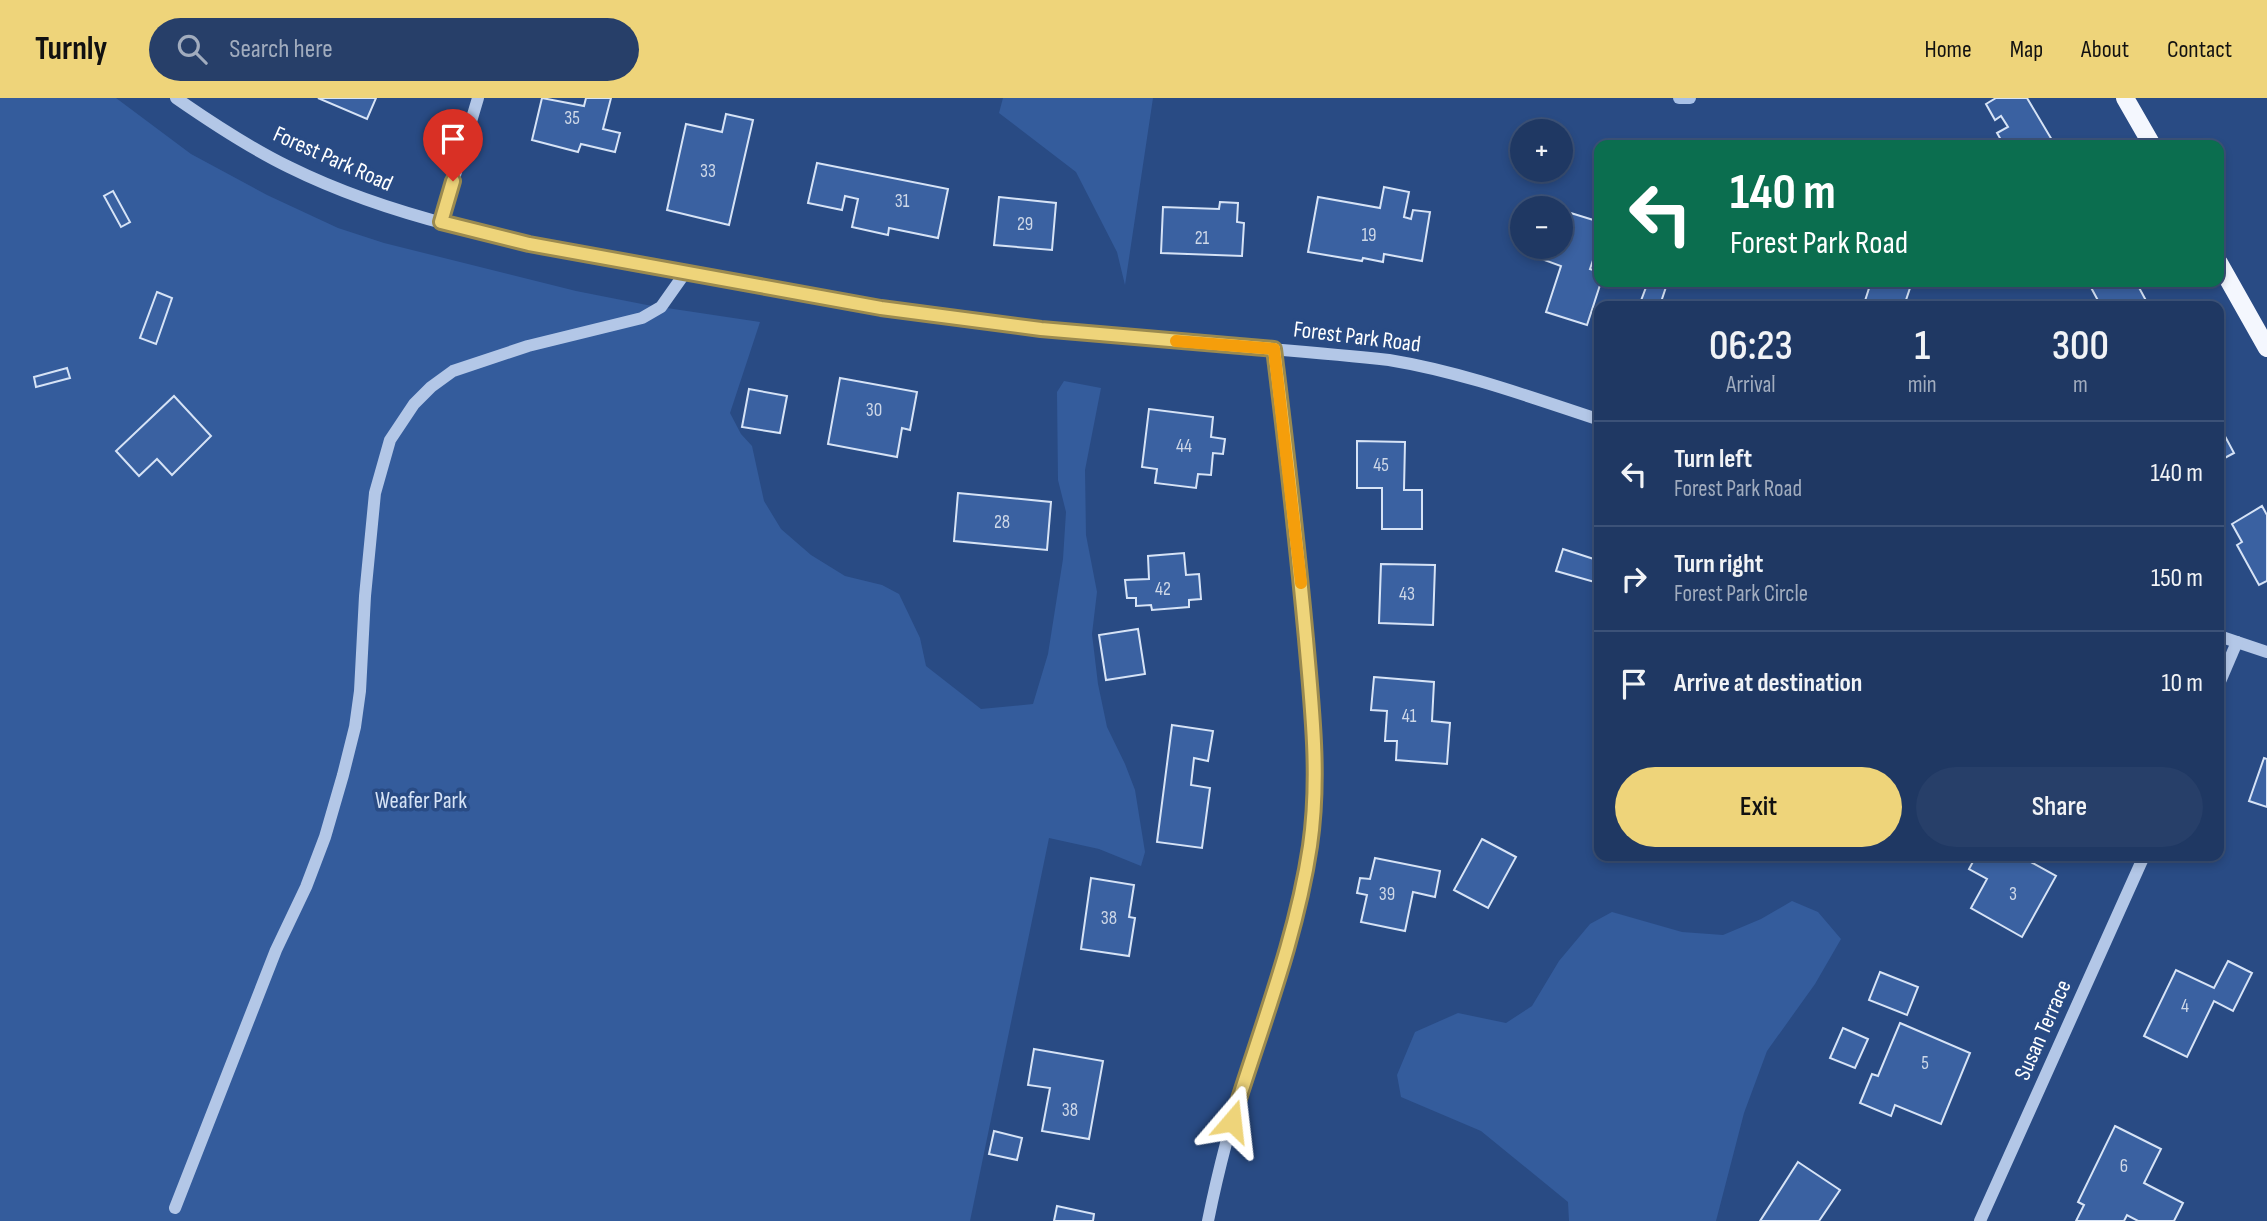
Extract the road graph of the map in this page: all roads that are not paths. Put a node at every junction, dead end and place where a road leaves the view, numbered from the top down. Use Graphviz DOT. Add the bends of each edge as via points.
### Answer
graph roads {
  1 [pos="176,98"];
  2 [pos="478,98"];
  3 [pos="2125,98"];
  4 [pos="2149,140"];
  5 [pos="441,222"];
  6 [pos="685,273"];
  7 [pos="2224,273"];
  8 [pos="2267,348"];
  9 [pos="1274,349"];
  10 [pos="1594,418"];
  11 [pos="2224,638"];
  12 [pos="2237,642"];
  13 [pos="2267,652"];
  14 [pos="2224,672"];
  15 [pos="2142,861"];
  16 [pos="175,1208"];
  17 [pos="1208,1221"];
  18 [pos="1980,1221"];
  1 -- 5 [label="street, Forest Park Road" via="294,170 356,196"];
  2 -- 5 [label="street"];
  3 -- 4 [label="main road"];
  5 -- 6 [label="street, Forest Park Road" via="529,244"];
  6 -- 9 [label="street, Forest Park Road" via="952,318"];
  6 -- 16 [label="street" via="661,307 642,318 528,346 453,371 414,404 390,440 375,493 360,691 343,775 315,862"];
  7 -- 8 [label="main road"];
  9 -- 10 [label="street, Forest Park Road" via="1433,367"];
  9 -- 17 [label="street" via="1311,699 1313,816 1284,961 1232,1121"];
  11 -- 12 [label="street"];
  12 -- 13 [label="street"];
  12 -- 14 [label="street"];
  15 -- 18 [label="street, Susan Terrace"];
}
